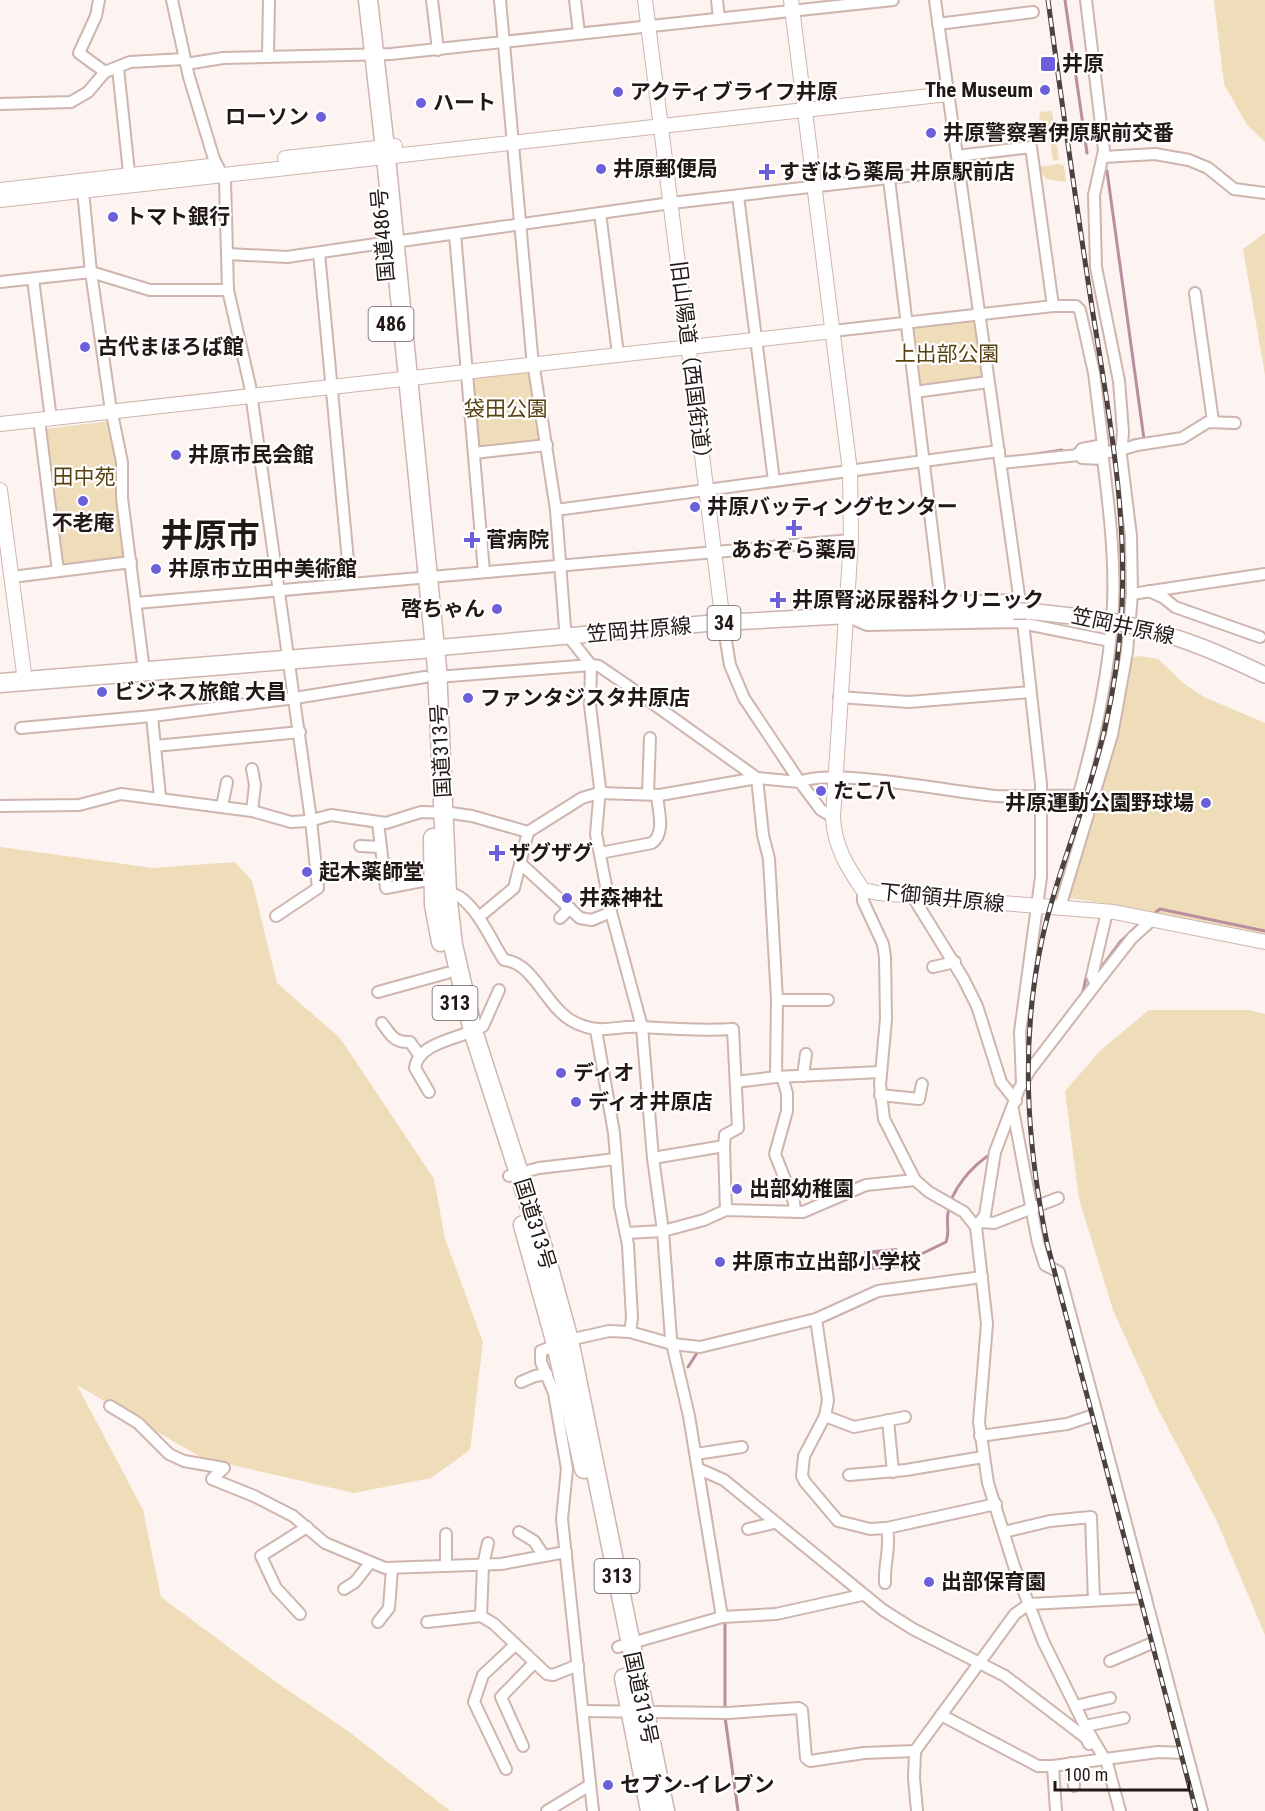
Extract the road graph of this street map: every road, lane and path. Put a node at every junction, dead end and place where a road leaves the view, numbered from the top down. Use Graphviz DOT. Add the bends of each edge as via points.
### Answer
graph roads {
  1 [pos="99,0"];
  2 [pos="172,0"];
  3 [pos="268,0"];
  4 [pos="359,0"];
  5 [pos="368,0"];
  6 [pos="432,0"];
  7 [pos="500,0"];
  8 [pos="575,0"];
  9 [pos="645,0"];
  10 [pos="717,0"];
  11 [pos="893,0"];
  12 [pos="935,0"];
  13 [pos="1086,0"];
  14 [pos="867,1"];
  15 [pos="792,6"];
  16 [pos="1033,12"];
  17 [pos="719,18"];
  18 [pos="938,24"];
  19 [pos="648,27"];
  20 [pos="579,33"];
  21 [pos="504,41"];
  22 [pos="438,50"];
  23 [pos="369,53"];
  24 [pos="268,56"];
  25 [pos="185,61"];
  26 [pos="118,68"];
  27 [pos="105,72"];
  28 [pos="947,89"];
  29 [pos="0,104"];
  30 [pos="805,106"];
  31 [pos="661,121"];
  32 [pos="513,138"];
  33 [pos="380,153"];
  34 [pos="957,156"];
  35 [pos="1103,157"];
  36 [pos="219,170"];
  37 [pos="959,170"];
  38 [pos="889,179"];
  39 [pos="130,180"];
  40 [pos="814,186"];
  41 [pos="0,190"];
  42 [pos="83,191"];
  43 [pos="1265,193"];
  44 [pos="738,196"];
  45 [pos="0,200"];
  46 [pos="670,203"];
  47 [pos="600,213"];
  48 [pos="522,224"];
  49 [pos="455,234"];
  50 [pos="389,243"];
  51 [pos="319,253"];
  52 [pos="227,254"];
  53 [pos="91,272"];
  54 [pos="33,279"];
  55 [pos="0,282"];
  56 [pos="228,290"];
  57 [pos="1195,293"];
  58 [pos="1053,306"];
  59 [pos="978,315"];
  60 [pos="906,323"];
  61 [pos="832,331"];
  62 [pos="756,339"];
  63 [pos="689,346"];
  64 [pos="618,354"];
  65 [pos="534,363"];
  66 [pos="467,371"];
  67 [pos="403,380"];
  68 [pos="988,382"];
  69 [pos="332,388"];
  70 [pos="915,392"];
  71 [pos="252,397"];
  72 [pos="112,412"];
  73 [pos="45,420"];
  74 [pos="1213,422"];
  75 [pos="1235,423"];
  76 [pos="0,424"];
  77 [pos="547,445"];
  78 [pos="1122,450"];
  79 [pos="999,451"];
  80 [pos="474,453"];
  81 [pos="1078,454"];
  82 [pos="923,461"];
  83 [pos="1001,463"];
  84 [pos="850,471"];
  85 [pos="774,481"];
  86 [pos="0,490"];
  87 [pos="707,490"];
  88 [pos="2,510"];
  89 [pos="556,510"];
  90 [pos="851,540"];
  91 [pos="715,550"];
  92 [pos="131,562"];
  93 [pos="561,566"];
  94 [pos="58,571"];
  95 [pos="484,572"];
  96 [pos="1265,574"];
  97 [pos="12,577"];
  98 [pos="421,577"];
  99 [pos="350,582"];
  100 [pos="279,589"];
  101 [pos="1149,591"];
  102 [pos="1132,594"];
  103 [pos="136,603"];
  104 [pos="941,603"];
  105 [pos="1021,612"];
  106 [pos="845,616"];
  107 [pos="723,623"];
  108 [pos="568,636"];
  109 [pos="1260,636"];
  110 [pos="1110,641"];
  111 [pos="428,648"];
  112 [pos="289,659"];
  113 [pos="591,665"];
  114 [pos="144,671"];
  115 [pos="1265,675"];
  116 [pos="431,677"];
  117 [pos="24,681"];
  118 [pos="0,683"];
  119 [pos="1030,692"];
  120 [pos="839,697"];
  121 [pos="295,698"];
  122 [pos="152,716"];
  123 [pos="21,728"];
  124 [pos="300,732"];
  125 [pos="650,738"];
  126 [pos="155,746"];
  127 [pos="252,769"];
  128 [pos="757,778"];
  129 [pos="835,779"];
  130 [pos="227,782"];
  131 [pos="800,782"];
  132 [pos="599,793"];
  133 [pos="652,795"];
  134 [pos="1041,795"];
  135 [pos="160,797"];
  136 [pos="0,806"];
  137 [pos="222,806"];
  138 [pos="252,811"];
  139 [pos="438,813"];
  140 [pos="833,817"];
  141 [pos="312,820"];
  142 [pos="378,823"];
  143 [pos="528,832"];
  144 [pos="360,846"];
  145 [pos="380,847"];
  146 [pos="600,853"];
  147 [pos="520,863"];
  148 [pos="433,879"];
  149 [pos="863,890"];
  150 [pos="447,893"];
  151 [pos="913,897"];
  152 [pos="1038,907"];
  153 [pos="1060,907"];
  154 [pos="570,908"];
  155 [pos="611,912"];
  156 [pos="1107,912"];
  157 [pos="276,916"];
  158 [pos="478,917"];
  159 [pos="560,918"];
  160 [pos="1153,919"];
  161 [pos="1265,942"];
  162 [pos="955,962"];
  163 [pos="933,967"];
  164 [pos="447,973"];
  165 [pos="1094,980"];
  166 [pos="499,990"];
  167 [pos="378,992"];
  168 [pos="777,1000"];
  169 [pos="828,1000"];
  170 [pos="382,1023"];
  171 [pos="642,1027"];
  172 [pos="596,1030"];
  173 [pos="468,1033"];
  174 [pos="806,1054"];
  175 [pos="420,1056"];
  176 [pos="880,1072"];
  177 [pos="803,1076"];
  178 [pos="779,1077"];
  179 [pos="736,1082"];
  180 [pos="922,1084"];
  181 [pos="1022,1084"];
  182 [pos="429,1092"];
  183 [pos="880,1095"];
  184 [pos="1013,1101"];
  185 [pos="724,1146"];
  186 [pos="653,1158"];
  187 [pos="616,1159"];
  188 [pos="514,1174"];
  189 [pos="915,1180"];
  190 [pos="1058,1198"];
  191 [pos="1031,1209"];
  192 [pos="726,1210"];
  193 [pos="795,1212"];
  194 [pos="978,1224"];
  195 [pos="663,1231"];
  196 [pos="626,1233"];
  197 [pos="982,1277"];
  198 [pos="816,1319"];
  199 [pos="630,1332"];
  200 [pos="563,1342"];
  201 [pos="672,1344"];
  202 [pos="547,1374"];
  203 [pos="521,1383"];
  204 [pos="110,1406"];
  205 [pos="1097,1414"];
  206 [pos="825,1416"];
  207 [pos="905,1417"];
  208 [pos="888,1420"];
  209 [pos="981,1436"];
  210 [pos="742,1447"];
  211 [pos="696,1454"];
  212 [pos="983,1457"];
  213 [pos="699,1469"];
  214 [pos="892,1472"];
  215 [pos="849,1475"];
  216 [pos="996,1504"];
  217 [pos="774,1522"];
  218 [pos="307,1527"];
  219 [pos="748,1528"];
  220 [pos="887,1528"];
  221 [pos="519,1532"];
  222 [pos="1004,1532"];
  223 [pos="446,1534"];
  224 [pos="488,1543"];
  225 [pos="566,1552"];
  226 [pos="544,1556"];
  227 [pos="370,1563"];
  228 [pos="483,1565"];
  229 [pos="446,1566"];
  230 [pos="392,1568"];
  231 [pos="885,1583"];
  232 [pos="344,1589"];
  233 [pos="862,1595"];
  234 [pos="1146,1598"];
  235 [pos="1094,1600"];
  236 [pos="1029,1604"];
  237 [pos="300,1614"];
  238 [pos="481,1616"];
  239 [pos="724,1617"];
  240 [pos="378,1622"];
  241 [pos="426,1622"];
  242 [pos="1157,1641"];
  243 [pos="515,1645"];
  244 [pos="624,1645"];
  245 [pos="1110,1661"];
  246 [pos="534,1663"];
  247 [pos="981,1663"];
  248 [pos="578,1665"];
  249 [pos="1110,1698"];
  250 [pos="1075,1706"];
  251 [pos="583,1711"];
  252 [pos="637,1713"];
  253 [pos="941,1715"];
  254 [pos="1124,1718"];
  255 [pos="1084,1726"];
  256 [pos="523,1746"];
  257 [pos="915,1751"];
  258 [pos="1186,1753"];
  259 [pos="1104,1759"];
  260 [pos="1071,1764"];
  261 [pos="1053,1766"];
  262 [pos="506,1769"];
  263 [pos="590,1785"];
  264 [pos="1074,1786"];
  265 [pos="547,1811"];
  266 [pos="593,1811"];
  267 [pos="650,1811"];
  268 [pos="665,1811"];
  269 [pos="917,1811"];
  270 [pos="1056,1811"];
  271 [pos="1120,1811"];
  272 [pos="1202,1811"];
  1 -- 27 [label="street" via="79,53"];
  2 -- 25 [label="street"];
  3 -- 24 [label="street"];
  4 -- 23 [label="highway, 国道486号 / 486"];
  5 -- 23 [label="highway, 国道486号 / 486"];
  6 -- 22 [label="street"];
  7 -- 21 [label="street"];
  8 -- 20 [label="street"];
  9 -- 19 [label="street, 旧山陽道（西国街道）"];
  10 -- 17 [label="street"];
  11 -- 14 [label="street"];
  12 -- 18 [label="street"];
  13 -- 35 [label="street"];
  14 -- 15 [label="street"];
  15 -- 17 [label="street"];
  15 -- 30 [label="street, 下御領井原線"];
  16 -- 18 [label="street"];
  17 -- 19 [label="street"];
  18 -- 28 [label="street"];
  19 -- 20 [label="street"];
  19 -- 31 [label="street, 旧山陽道（西国街道）"];
  20 -- 21 [label="street"];
  21 -- 22 [label="street"];
  21 -- 32 [label="street"];
  22 -- 23 [label="street"];
  23 -- 24 [label="street"];
  23 -- 33 [label="highway, 国道486号 / 486"];
  24 -- 25 [label="street"];
  25 -- 26 [label="street" via="143,59"];
  25 -- 36 [label="street"];
  26 -- 27 [label="street"];
  26 -- 39 [label="street"];
  27 -- 29 [label="street" via="88,92 71,102"];
  28 -- 30 [label="street"];
  28 -- 34 [label="street"];
  30 -- 31 [label="street"];
  30 -- 40 [label="street, 下御領井原線"];
  31 -- 32 [label="street"];
  31 -- 46 [label="street, 旧山陽道（西国街道）"];
  32 -- 33 [label="street"];
  32 -- 48 [label="street"];
  33 -- 36 [label="street"];
  33 -- 50 [label="highway, 国道486号 / 486"];
  34 -- 37 [label="street"];
  34 -- 58 [label="street" via="1031,147"];
  35 -- 43 [label="street" via="1155,154 1189,160 1208,168 1234,189"];
  35 -- 78 [label="street" via="1094,195 1096,267 1119,381"];
  36 -- 39 [label="street"];
  36 -- 52 [label="street" via="226,185"];
  37 -- 38 [label="street"];
  37 -- 59 [label="street"];
  38 -- 40 [label="street"];
  38 -- 60 [label="street"];
  39 -- 41 [label="street"];
  39 -- 42 [label="street"];
  40 -- 44 [label="street"];
  40 -- 61 [label="street, 下御領井原線"];
  42 -- 45 [label="street"];
  42 -- 53 [label="street"];
  44 -- 46 [label="street"];
  44 -- 62 [label="street"];
  46 -- 47 [label="street"];
  46 -- 63 [label="street, 旧山陽道（西国街道）"];
  47 -- 48 [label="street"];
  47 -- 64 [label="street"];
  48 -- 49 [label="street"];
  48 -- 65 [label="street"];
  49 -- 50 [label="street"];
  49 -- 66 [label="street"];
  50 -- 51 [label="street"];
  50 -- 67 [label="highway, 国道486号 / 486"];
  51 -- 52 [label="street" via="280,258"];
  51 -- 69 [label="street"];
  52 -- 56 [label="street"];
  53 -- 54 [label="street"];
  53 -- 56 [label="street" via="150,290"];
  53 -- 72 [label="street"];
  54 -- 55 [label="street"];
  54 -- 73 [label="street"];
  56 -- 71 [label="street"];
  57 -- 74 [label="street"];
  58 -- 59 [label="street"];
  58 -- 81 [label="street" via="1076,306 1080,310 1094,374 1103,445 1082,449"];
  59 -- 60 [label="street"];
  59 -- 68 [label="street"];
  60 -- 61 [label="street"];
  60 -- 70 [label="street"];
  61 -- 62 [label="street"];
  61 -- 84 [label="street, 下御領井原線"];
  62 -- 63 [label="street"];
  62 -- 85 [label="street"];
  63 -- 64 [label="street"];
  63 -- 87 [label="street, 旧山陽道（西国街道）"];
  64 -- 65 [label="street"];
  65 -- 66 [label="street"];
  65 -- 77 [label="street"];
  66 -- 67 [label="street"];
  66 -- 80 [label="street"];
  67 -- 69 [label="street"];
  67 -- 98 [label="highway, 国道486号 / 486"];
  68 -- 70 [label="street"];
  68 -- 79 [label="street"];
  69 -- 71 [label="street"];
  69 -- 99 [label="street"];
  70 -- 82 [label="street"];
  71 -- 72 [label="street"];
  71 -- 100 [label="street"];
  72 -- 73 [label="street"];
  72 -- 92 [label="street" via="122,462"];
  73 -- 76 [label="street"];
  73 -- 94 [label="street"];
  74 -- 75 [label="street"];
  74 -- 78 [label="street" via="1182,438"];
  77 -- 80 [label="street"];
  77 -- 89 [label="street"];
  78 -- 81 [label="street"];
  78 -- 102 [label="street" via="1131,536"];
  79 -- 82 [label="street"];
  79 -- 83 [label="street"];
  80 -- 95 [label="street"];
  81 -- 83 [label="street"];
  81 -- 110 [label="street" via="1082,458 1103,459 1113,564"];
  82 -- 84 [label="street"];
  82 -- 104 [label="street"];
  83 -- 105 [label="street"];
  84 -- 85 [label="street"];
  84 -- 90 [label="street, 下御領井原線"];
  85 -- 87 [label="street"];
  86 -- 88 [label="street"];
  87 -- 89 [label="street"];
  87 -- 91 [label="street, 旧山陽道（西国街道）"];
  88 -- 97 [label="street"];
  89 -- 93 [label="street"];
  90 -- 91 [label="street"];
  90 -- 106 [label="street, 下御領井原線"];
  91 -- 93 [label="street"];
  91 -- 107 [label="street, 旧山陽道（西国街道）"];
  92 -- 94 [label="street"];
  92 -- 103 [label="street"];
  93 -- 95 [label="street"];
  93 -- 108 [label="street"];
  94 -- 97 [label="street"];
  95 -- 98 [label="street"];
  96 -- 101 [label="street"];
  97 -- 117 [label="street"];
  98 -- 99 [label="street"];
  98 -- 111 [label="highway, 国道486号 / 486"];
  99 -- 100 [label="street"];
  100 -- 103 [label="street"];
  100 -- 112 [label="street"];
  101 -- 102 [label="street"];
  101 -- 109 [label="street" via="1175,607"];
  102 -- 153 [label="street" via="1127,652 1113,724"];
  103 -- 114 [label="street"];
  104 -- 105 [label="street"];
  104 -- 106 [label="street" via="867,604"];
  105 -- 106 [label="main road, 笠岡井原線 / 34"];
  105 -- 110 [label="street"];
  105 -- 115 [label="main road, 笠岡井原線 / 34, bridge" via="1108,620 1137,627 1195,643"];
  105 -- 119 [label="street"];
  106 -- 107 [label="main road, 笠岡井原線 / 34"];
  106 -- 120 [label="street, 下御領井原線"];
  107 -- 108 [label="main road, 笠岡井原線 / 34"];
  107 -- 131 [label="street, 旧山陽道（西国街道）" via="730,665 744,698"];
  108 -- 111 [label="main road, 笠岡井原線 / 34"];
  108 -- 113 [label="street"];
  110 -- 134 [label="street" via="1099,721 1078,795"];
  111 -- 112 [label="highway"];
  111 -- 116 [label="highway, 国道313号 / 313"];
  112 -- 114 [label="highway"];
  112 -- 121 [label="street"];
  113 -- 116 [label="street"];
  113 -- 128 [label="street" via="634,690"];
  113 -- 132 [label="street" via="590,705"];
  114 -- 117 [label="highway"];
  116 -- 121 [label="street"];
  116 -- 139 [label="highway, 国道313号 / 313"];
  117 -- 118 [label="highway"];
  119 -- 120 [label="street" via="909,702"];
  119 -- 134 [label="street"];
  120 -- 129 [label="street, 下御領井原線"];
  121 -- 122 [label="street"];
  121 -- 124 [label="street"];
  122 -- 123 [label="street"];
  122 -- 126 [label="street"];
  124 -- 126 [label="street"];
  124 -- 141 [label="street"];
  125 -- 133 [label="street"];
  126 -- 135 [label="street"];
  127 -- 138 [label="street"];
  128 -- 131 [label="street"];
  128 -- 133 [label="street"];
  128 -- 168 [label="street" via="769,858"];
  129 -- 131 [label="street" via="811,778"];
  129 -- 134 [label="street" via="999,796"];
  129 -- 140 [label="street, 下御領井原線"];
  130 -- 137 [label="street"];
  131 -- 140 [label="street, 旧山陽道（西国街道）" via="821,810"];
  132 -- 133 [label="street"];
  132 -- 143 [label="street" via="582,798"];
  132 -- 146 [label="street" via="596,820"];
  133 -- 146 [label="street" via="660,831 656,840"];
  134 -- 152 [label="street"];
  135 -- 136 [label="street" via="120,794 79,805"];
  135 -- 137 [label="street"];
  137 -- 138 [label="street"];
  138 -- 141 [label="street" via="291,822"];
  139 -- 142 [label="street" via="421,812"];
  139 -- 143 [label="street" via="472,816"];
  139 -- 148 [label="highway, 国道313号 / 313"];
  139 -- 150 [label="highway, 国道313号 / 313"];
  140 -- 149 [label="street, 下御領井原線" via="835,841"];
  141 -- 142 [label="street" via="331,815"];
  141 -- 157 [label="street" via="318,888"];
  142 -- 145 [label="street"];
  143 -- 147 [label="street"];
  144 -- 145 [label="street"];
  145 -- 148 [label="street" via="386,888"];
  146 -- 155 [label="street"];
  147 -- 154 [label="street"];
  147 -- 158 [label="street" via="514,888"];
  148 -- 164 [label="highway, 国道313号 / 313"];
  149 -- 151 [label="street, 下御領井原線"];
  149 -- 176 [label="street" via="863,901 885,957 886,1019"];
  150 -- 158 [label="street" via="459,895"];
  150 -- 173 [label="highway, 国道313号 / 313"];
  151 -- 152 [label="street, 下御領井原線"];
  151 -- 162 [label="street"];
  152 -- 153 [label="street, 下御領井原線"];
  152 -- 181 [label="street" via="1020,1032"];
  153 -- 156 [label="street, 下御領井原線"];
  154 -- 155 [label="street" via="586,921"];
  154 -- 159 [label="street"];
  155 -- 171 [label="street"];
  156 -- 160 [label="street, 下御領井原線"];
  156 -- 165 [label="street"];
  158 -- 172 [label="street" via="504,960 519,963 564,1015"];
  160 -- 161 [label="street, 下御領井原線"];
  160 -- 165 [label="street"];
  162 -- 163 [label="street"];
  162 -- 184 [label="street" via="977,1006 1001,1082"];
  164 -- 167 [label="street"];
  164 -- 173 [label="highway, 国道313号 / 313"];
  165 -- 181 [label="street"];
  166 -- 173 [label="street" via="483,1026"];
  168 -- 169 [label="street"];
  168 -- 178 [label="street"];
  170 -- 175 [label="street" via="393,1038 410,1042"];
  171 -- 172 [label="street"];
  171 -- 179 [label="street" via="704,1031 739,1028"];
  171 -- 186 [label="street"];
  172 -- 187 [label="street"];
  173 -- 175 [label="street" via="448,1039"];
  173 -- 188 [label="highway, 国道313号 / 313"];
  174 -- 177 [label="street"];
  175 -- 182 [label="street" via="415,1068"];
  176 -- 177 [label="street"];
  176 -- 183 [label="street"];
  177 -- 178 [label="street"];
  178 -- 179 [label="street"];
  178 -- 193 [label="street" via="787,1093 787,1111 774,1154"];
  179 -- 185 [label="street" via="738,1128 725,1136"];
  180 -- 183 [label="street" via="919,1099"];
  181 -- 184 [label="street"];
  183 -- 189 [label="street" via="891,1138"];
  184 -- 191 [label="street"];
  184 -- 194 [label="street" via="996,1152 986,1207"];
  185 -- 186 [label="street"];
  185 -- 192 [label="street"];
  186 -- 195 [label="street"];
  187 -- 188 [label="street"];
  187 -- 196 [label="street"];
  188 -- 200 [label="highway, 国道313号 / 313"];
  189 -- 193 [label="street" via="866,1185"];
  189 -- 194 [label="street"];
  190 -- 191 [label="street"];
  191 -- 194 [label="street" via="994,1223"];
  191 -- 205 [label="street" via="1043,1260 1059,1272"];
  192 -- 193 [label="street"];
  192 -- 195 [label="street"];
  194 -- 197 [label="street"];
  195 -- 196 [label="street"];
  195 -- 201 [label="street"];
  196 -- 199 [label="street"];
  197 -- 198 [label="street" via="878,1291"];
  197 -- 209 [label="street" via="987,1324 980,1393"];
  198 -- 201 [label="street" via="700,1347"];
  198 -- 206 [label="street" via="828,1400"];
  199 -- 200 [label="street" via="609,1332"];
  199 -- 201 [label="street"];
  200 -- 202 [label="street" via="540,1354"];
  200 -- 244 [label="highway, 国道313号 / 313" via="591,1500"];
  201 -- 211 [label="street"];
  202 -- 203 [label="street"];
  202 -- 225 [label="street" via="567,1469 562,1520"];
  204 -- 218 [label="street" via="138,1423 169,1454 184,1461 224,1468 212,1479 254,1496"];
  205 -- 209 [label="street" via="1066,1424"];
  205 -- 234 [label="street"];
  206 -- 208 [label="street" via="854,1427"];
  206 -- 220 [label="street" via="802,1462 804,1482 838,1521 870,1529"];
  207 -- 208 [label="street"];
  208 -- 214 [label="street"];
  209 -- 212 [label="street"];
  210 -- 211 [label="street"];
  211 -- 213 [label="street"];
  212 -- 214 [label="street"];
  212 -- 216 [label="street"];
  213 -- 217 [label="street" via="724,1480"];
  213 -- 239 [label="street"];
  214 -- 215 [label="street"];
  216 -- 220 [label="street"];
  216 -- 222 [label="street"];
  217 -- 219 [label="street"];
  217 -- 233 [label="street"];
  218 -- 227 [label="street" via="325,1543"];
  218 -- 237 [label="street" via="261,1556 276,1588"];
  220 -- 231 [label="street" via="891,1547 884,1560"];
  221 -- 226 [label="street" via="534,1541"];
  222 -- 235 [label="street" via="1050,1521 1091,1517"];
  222 -- 236 [label="street"];
  223 -- 229 [label="street"];
  224 -- 228 [label="street"];
  225 -- 226 [label="street"];
  225 -- 248 [label="street"];
  226 -- 228 [label="street"];
  227 -- 230 [label="street"];
  227 -- 232 [label="street"];
  228 -- 229 [label="street"];
  228 -- 238 [label="street"];
  229 -- 230 [label="street"];
  230 -- 240 [label="street" via="389,1608"];
  233 -- 239 [label="street" via="776,1614"];
  233 -- 247 [label="street" via="913,1629"];
  234 -- 235 [label="street"];
  234 -- 242 [label="street"];
  235 -- 236 [label="street"];
  236 -- 247 [label="street" via="1015,1614"];
  236 -- 250 [label="street"];
  238 -- 241 [label="street"];
  238 -- 243 [label="street"];
  239 -- 244 [label="street"];
  242 -- 245 [label="street"];
  242 -- 258 [label="street"];
  243 -- 246 [label="street"];
  243 -- 262 [label="street" via="483,1674 474,1702"];
  244 -- 252 [label="highway, 国道313号 / 313"];
  246 -- 248 [label="street" via="552,1675"];
  246 -- 256 [label="street" via="501,1697"];
  247 -- 253 [label="street"];
  247 -- 259 [label="street" via="1005,1676 1086,1738 1095,1754"];
  248 -- 251 [label="street"];
  249 -- 250 [label="street"];
  250 -- 255 [label="street"];
  251 -- 252 [label="street"];
  251 -- 263 [label="street"];
  252 -- 257 [label="street" via="799,1708 806,1758 810,1761"];
  252 -- 267 [label="highway, 国道313号 / 313"];
  252 -- 268 [label="highway, 国道313号 / 313"];
  253 -- 257 [label="street"];
  253 -- 261 [label="street" via="1030,1763"];
  254 -- 255 [label="street"];
  255 -- 259 [label="street"];
  257 -- 269 [label="street"];
  258 -- 259 [label="street" via="1158,1752"];
  258 -- 272 [label="street"];
  259 -- 260 [label="street"];
  259 -- 271 [label="street"];
  260 -- 261 [label="street"];
  260 -- 264 [label="street"];
  261 -- 270 [label="street"];
  263 -- 265 [label="street"];
  263 -- 266 [label="street"];
}
